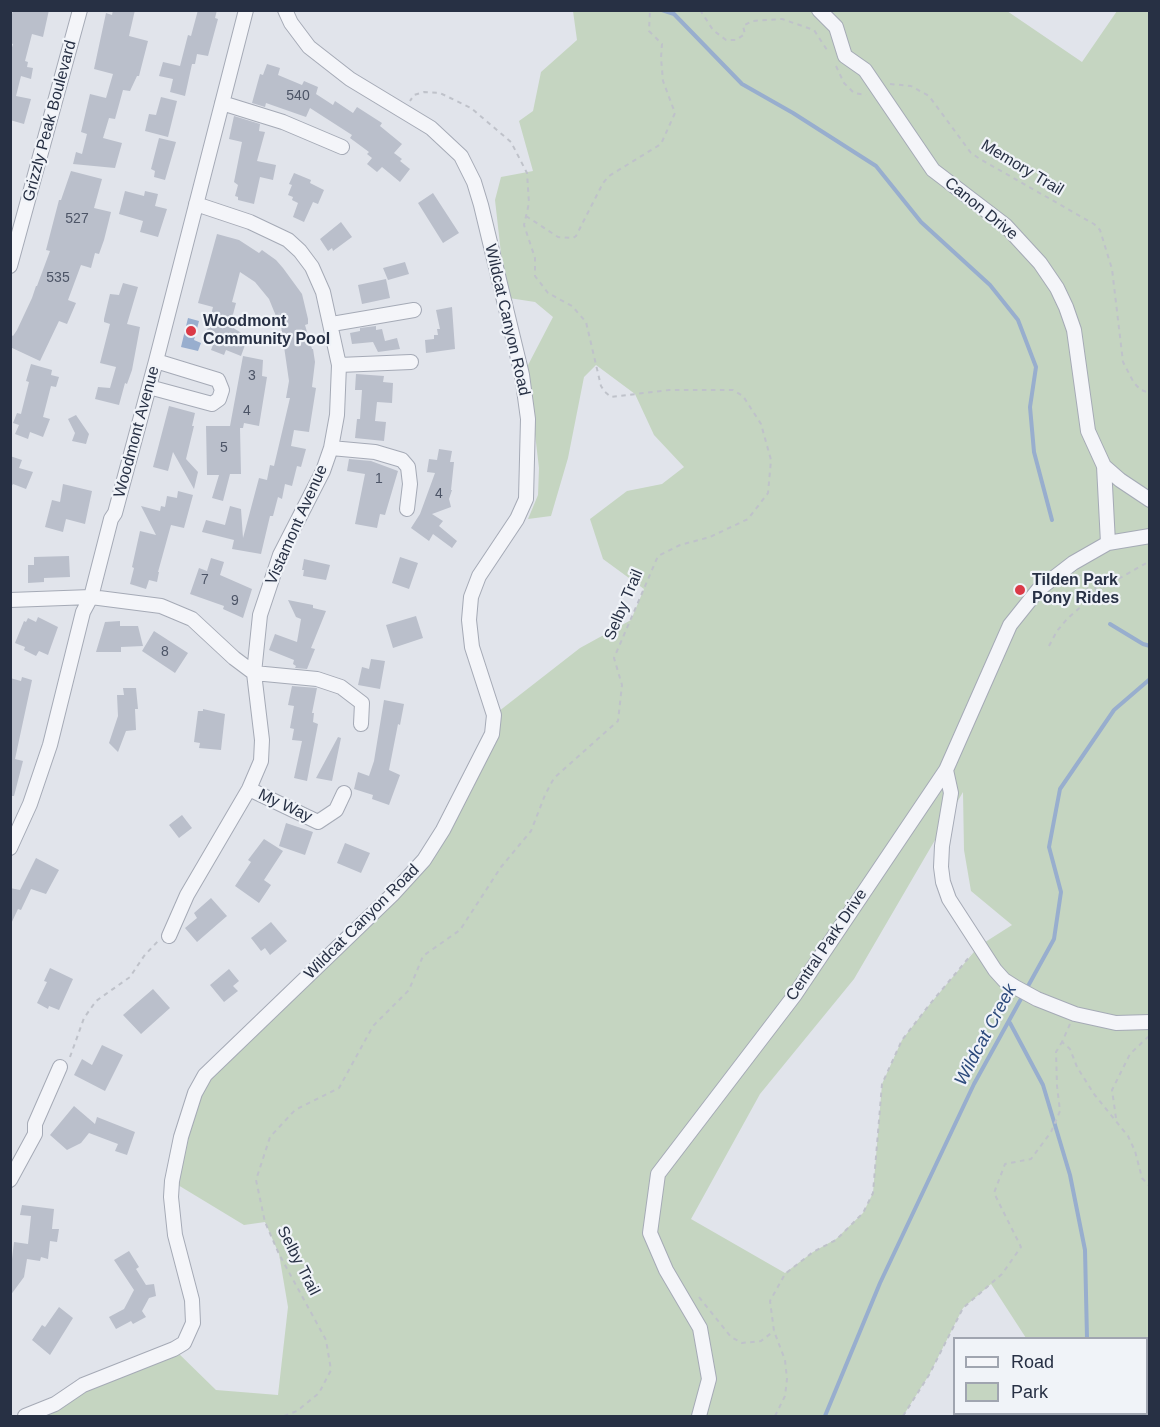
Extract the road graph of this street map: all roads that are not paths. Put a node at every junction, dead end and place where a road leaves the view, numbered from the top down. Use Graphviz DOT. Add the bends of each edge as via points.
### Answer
graph roads {
  1 [pos="80,10"];
  2 [pos="246,10"];
  3 [pos="285,10"];
  4 [pos="819,10"];
  5 [pos="222,103"];
  6 [pos="342,147"];
  7 [pos="196,204"];
  8 [pos="10,266"];
  9 [pos="414,310"];
  10 [pos="332,324"];
  11 [pos="156,362"];
  12 [pos="411,362"];
  13 [pos="339,365"];
  14 [pos="149,387"];
  15 [pos="331,448"];
  16 [pos="1104,466"];
  17 [pos="1149,500"];
  18 [pos="407,509"];
  19 [pos="1149,536"];
  20 [pos="1108,543"];
  21 [pos="91,597"];
  22 [pos="10,600"];
  23 [pos="254,673"];
  24 [pos="361,724"];
  25 [pos="946,770"];
  26 [pos="249,789"];
  27 [pos="344,793"];
  28 [pos="10,848"];
  29 [pos="169,936"];
  30 [pos="1149,1022"];
  31 [pos="60,1067"];
  32 [pos="10,1180"];
  33 [pos="25,1416"];
  34 [pos="699,1416"];
  1 -- 8 [label="street, Grizzly Peak Boulevard"];
  2 -- 5 [label="street, Woodmont Avenue"];
  3 -- 33 [label="street, Wildcat Canyon Road" via="309,47 350,79 431,128 461,156 481,205 522,375 528,418 526,499 479,576 471,597 472,647 494,715 492,734 424,861 205,1075 195,1094 181,1137 171,1197 175,1235 192,1300 193,1323 184,1343 83,1385 55,1404"];
  4 -- 16 [label="street, Canon Drive" via="836,27 845,56 865,70 933,170 1005,225 1057,288 1074,330 1088,431"];
  5 -- 6 [label="street" via="283,122"];
  5 -- 7 [label="street, Woodmont Avenue"];
  7 -- 10 [label="street, Vistamont Avenue" via="288,240 312,267"];
  7 -- 11 [label="street, Woodmont Avenue"];
  9 -- 10 [label="street"];
  10 -- 13 [label="street, Vistamont Avenue"];
  11 -- 14 [label="street, Woodmont Avenue"];
  11 -- 14 [label="street" via="218,380 222,390 212,404"];
  12 -- 13 [label="street"];
  13 -- 15 [label="street, Vistamont Avenue"];
  14 -- 21 [label="street, Woodmont Avenue"];
  15 -- 18 [label="street" via="375,452 402,460 408,467 410,484"];
  15 -- 23 [label="street, Vistamont Avenue" via="270,582 260,615"];
  16 -- 17 [label="street, Canon Drive"];
  16 -- 20 [label="street, Canon Drive"];
  19 -- 20 [label="street, Central Park Drive"];
  20 -- 25 [label="street, Central Park Drive" via="1044,584 1010,625"];
  21 -- 22 [label="street"];
  21 -- 23 [label="street" via="161,606 192,619"];
  21 -- 28 [label="street, Woodmont Avenue" via="50,745"];
  23 -- 24 [label="street" via="317,679 341,687 362,703"];
  23 -- 26 [label="street, Vistamont Avenue" via="262,740 261,761"];
  25 -- 30 [label="street" via="951,793 942,846 943,882 949,899 1004,980 1075,1014 1116,1023"];
  25 -- 34 [label="street, Central Park Drive" via="794,996 658,1174 650,1233 666,1270 700,1328 709,1379"];
  26 -- 27 [label="street, My Way" via="318,822 336,810"];
  26 -- 29 [label="street, Vistamont Avenue" via="187,895"];
  31 -- 32 [label="street" via="35,1124 35,1134"];
}
